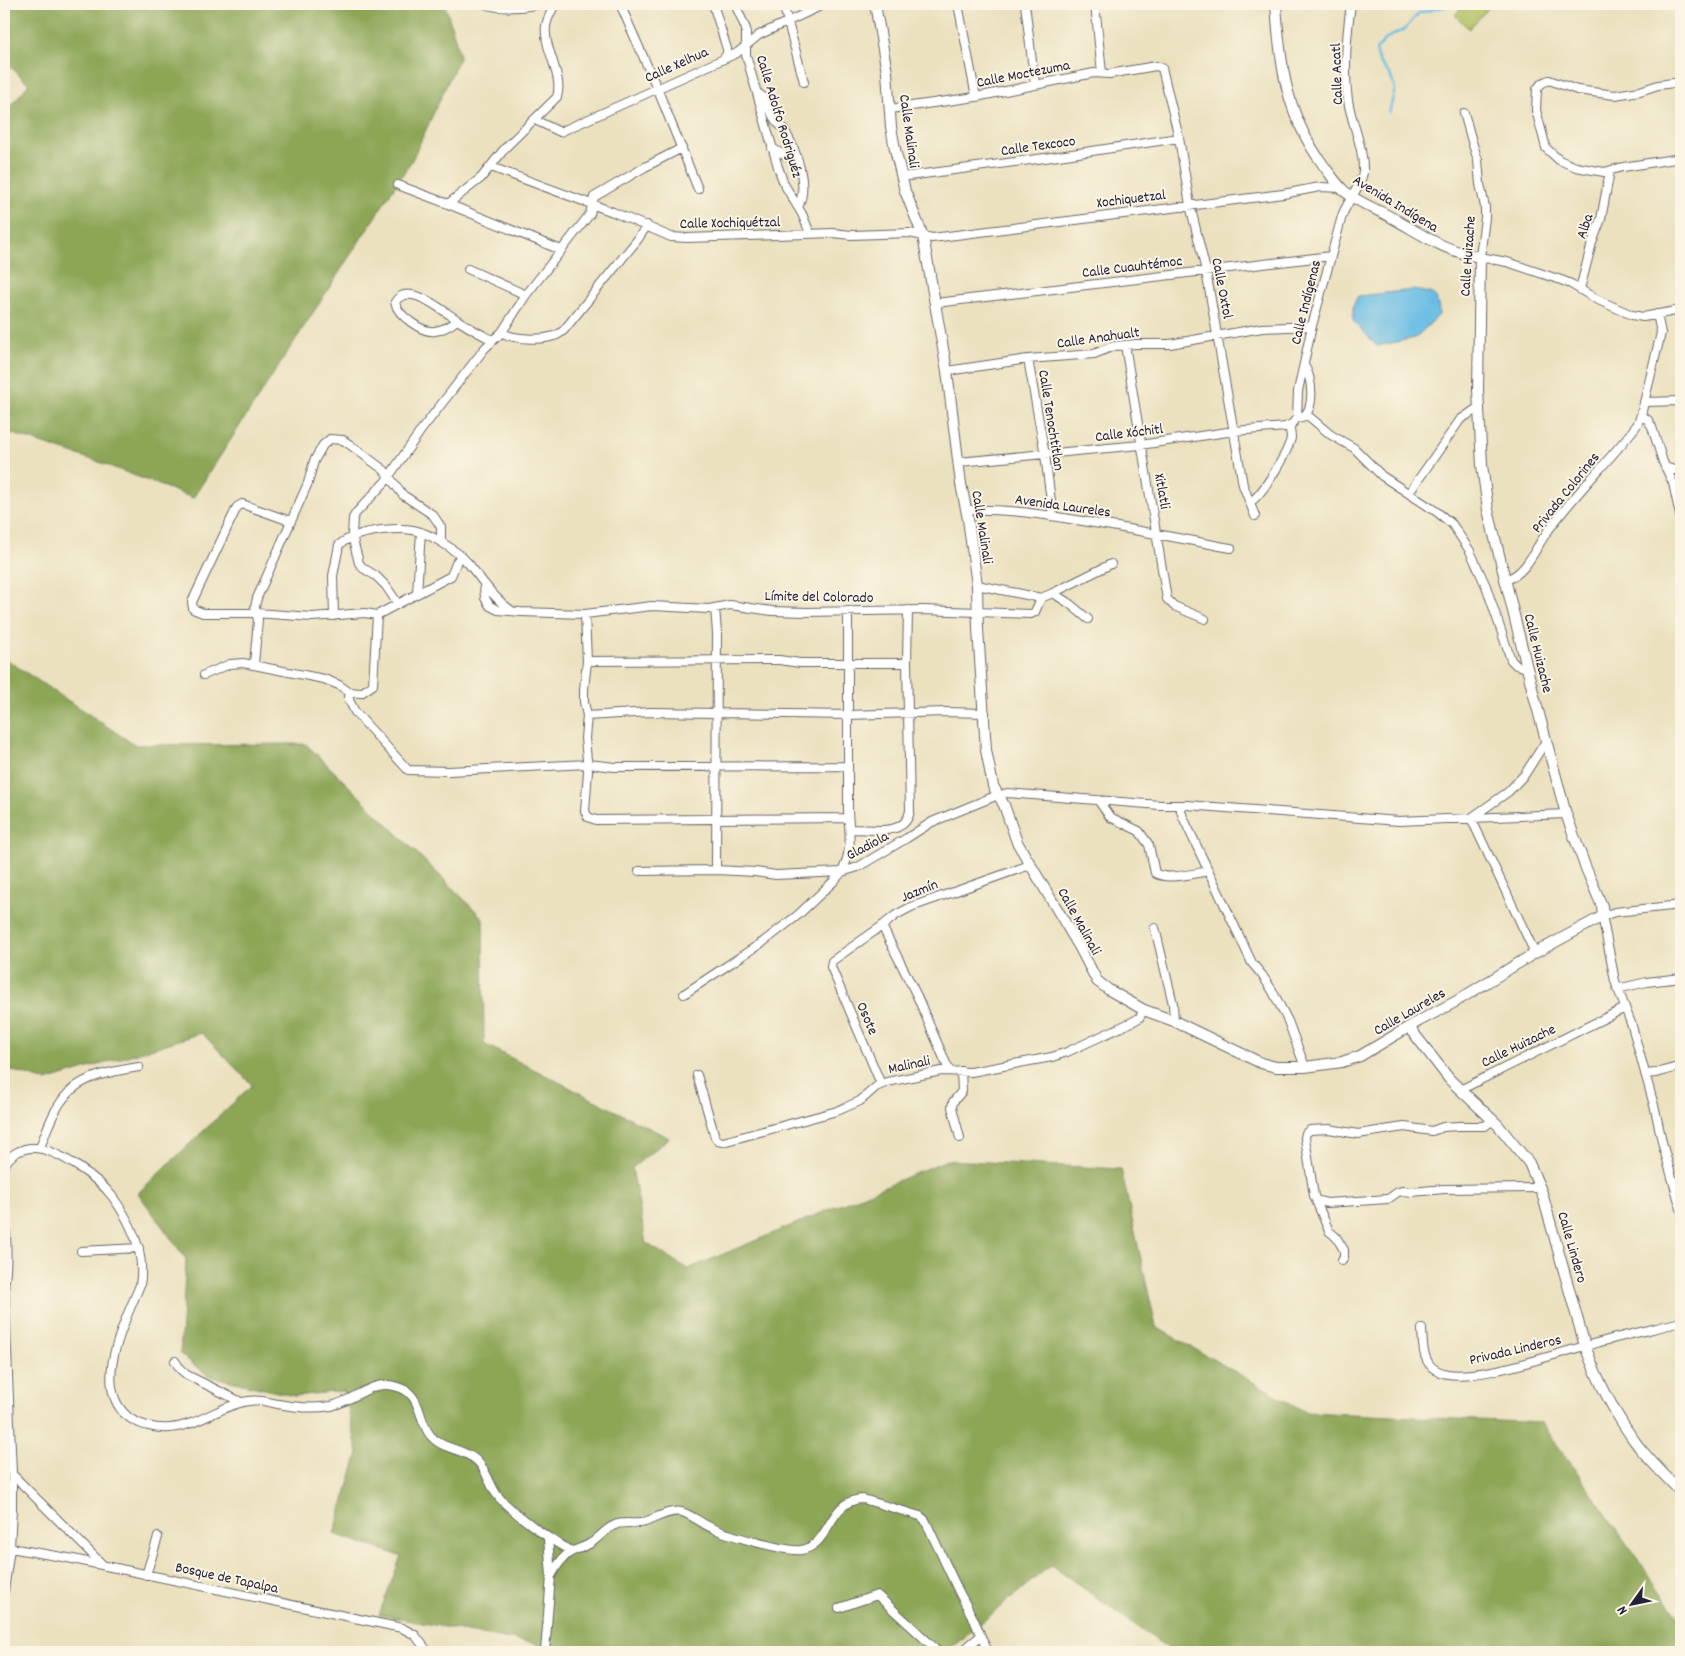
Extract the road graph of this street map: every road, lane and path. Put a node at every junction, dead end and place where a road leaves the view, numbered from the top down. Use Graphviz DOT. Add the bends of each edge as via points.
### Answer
graph roads {
  1 [pos="485,4"];
  2 [pos="538,4"];
  3 [pos="555,4"];
  4 [pos="620,4"];
  5 [pos="713,4"];
  6 [pos="736,4"];
  7 [pos="783,4"];
  8 [pos="800,4"];
  9 [pos="825,4"];
  10 [pos="875,4"];
  11 [pos="958,4"];
  12 [pos="1025,4"];
  13 [pos="1095,4"];
  14 [pos="1276,4"];
  15 [pos="1352,4"];
  16 [pos="812,10"];
  17 [pos="788,21"];
  18 [pos="747,46"];
  19 [pos="723,58"];
  20 [pos="1161,67"];
  21 [pos="1102,74"];
  22 [pos="804,82"];
  23 [pos="1681,82"];
  24 [pos="1036,85"];
  25 [pos="657,88"];
  26 [pos="757,93"];
  27 [pos="976,97"];
  28 [pos="890,109"];
  29 [pos="1464,113"];
  30 [pos="535,120"];
  31 [pos="1179,138"];
  32 [pos="682,148"];
  33 [pos="772,148"];
  34 [pos="1681,158"];
  35 [pos="798,163"];
  36 [pos="491,167"];
  37 [pos="1610,171"];
  38 [pos="901,177"];
  39 [pos="398,185"];
  40 [pos="1342,188"];
  41 [pos="698,190"];
  42 [pos="1352,196"];
  43 [pos="448,204"];
  44 [pos="592,205"];
  45 [pos="1190,205"];
  46 [pos="798,207"];
  47 [pos="647,225"];
  48 [pos="810,233"];
  49 [pos="923,236"];
  50 [pos="561,250"];
  51 [pos="1331,256"];
  52 [pos="1480,257"];
  53 [pos="468,269"];
  54 [pos="1206,271"];
  55 [pos="1580,289"];
  56 [pos="526,294"];
  57 [pos="936,303"];
  58 [pos="1681,310"];
  59 [pos="1657,314"];
  60 [pos="457,320"];
  61 [pos="1312,326"];
  62 [pos="502,332"];
  63 [pos="1218,335"];
  64 [pos="493,340"];
  65 [pos="1124,345"];
  66 [pos="1028,359"];
  67 [pos="1304,365"];
  68 [pos="946,371"];
  69 [pos="1681,401"];
  70 [pos="1644,402"];
  71 [pos="1478,407"];
  72 [pos="1306,414"];
  73 [pos="1642,415"];
  74 [pos="1298,418"];
  75 [pos="1289,426"];
  76 [pos="1234,431"];
  77 [pos="1140,445"];
  78 [pos="1045,455"];
  79 [pos="958,462"];
  80 [pos="1665,467"];
  81 [pos="1681,469"];
  82 [pos="389,476"];
  83 [pos="1409,493"];
  84 [pos="1250,502"];
  85 [pos="966,510"];
  86 [pos="1052,516"];
  87 [pos="1255,516"];
  88 [pos="1681,520"];
  89 [pos="290,521"];
  90 [pos="421,532"];
  91 [pos="1156,534"];
  92 [pos="352,536"];
  93 [pos="441,542"];
  94 [pos="1231,548"];
  95 [pos="462,557"];
  96 [pos="1112,564"];
  97 [pos="1505,580"];
  98 [pos="978,585"];
  99 [pos="417,593"];
  100 [pos="1054,593"];
  101 [pos="1040,598"];
  102 [pos="398,604"];
  103 [pos="716,608"];
  104 [pos="908,610"];
  105 [pos="848,611"];
  106 [pos="978,612"];
  107 [pos="256,613"];
  108 [pos="585,614"];
  109 [pos="377,615"];
  110 [pos="334,616"];
  111 [pos="1088,619"];
  112 [pos="1205,619"];
  113 [pos="588,661"];
  114 [pos="717,662"];
  115 [pos="848,662"];
  116 [pos="907,663"];
  117 [pos="254,664"];
  118 [pos="1528,668"];
  119 [pos="204,675"];
  120 [pos="349,692"];
  121 [pos="716,713"];
  122 [pos="908,713"];
  123 [pos="985,713"];
  124 [pos="848,715"];
  125 [pos="587,716"];
  126 [pos="1546,741"];
  127 [pos="588,764"];
  128 [pos="716,766"];
  129 [pos="848,766"];
  130 [pos="999,795"];
  131 [pos="1098,800"];
  132 [pos="1179,805"];
  133 [pos="1566,814"];
  134 [pos="848,818"];
  135 [pos="1471,818"];
  136 [pos="716,819"];
  137 [pos="907,821"];
  138 [pos="850,829"];
  139 [pos="916,832"];
  140 [pos="1030,865"];
  141 [pos="716,870"];
  142 [pos="639,871"];
  143 [pos="1209,871"];
  144 [pos="842,872"];
  145 [pos="1681,905"];
  146 [pos="1603,916"];
  147 [pos="882,926"];
  148 [pos="1155,928"];
  149 [pos="1536,953"];
  150 [pos="831,963"];
  151 [pos="1681,978"];
  152 [pos="1617,989"];
  153 [pos="684,994"];
  154 [pos="1625,1008"];
  155 [pos="1144,1010"];
  156 [pos="1174,1021"];
  157 [pos="1409,1027"];
  158 [pos="1681,1066"];
  159 [pos="139,1067"];
  160 [pos="1305,1067"];
  161 [pos="949,1070"];
  162 [pos="961,1071"];
  163 [pos="1645,1074"];
  164 [pos="697,1075"];
  165 [pos="880,1084"];
  166 [pos="1460,1090"];
  167 [pos="1494,1120"];
  168 [pos="960,1138"];
  169 [pos="40,1148"];
  170 [pos="4,1166"];
  171 [pos="1541,1188"];
  172 [pos="1316,1200"];
  173 [pos="1681,1205"];
  174 [pos="4,1208"];
  175 [pos="4,1219"];
  176 [pos="139,1248"];
  177 [pos="82,1251"];
  178 [pos="1342,1261"];
  179 [pos="5,1264"];
  180 [pos="4,1280"];
  181 [pos="1681,1322"];
  182 [pos="1422,1329"];
  183 [pos="1585,1346"];
  184 [pos="175,1361"];
  185 [pos="241,1402"];
  186 [pos="7,1428"];
  187 [pos="12,1474"];
  188 [pos="1681,1492"];
  189 [pos="158,1537"];
  190 [pos="548,1538"];
  191 [pos="10,1548"];
  192 [pos="573,1551"];
  193 [pos="104,1566"];
  194 [pos="146,1575"];
  195 [pos="551,1576"];
  196 [pos="4,1587"];
  197 [pos="839,1608"];
  198 [pos="981,1636"];
  199 [pos="428,1652"];
  200 [pos="545,1652"];
  201 [pos="939,1652"];
  202 [pos="962,1652"];
  203 [pos="988,1652"];
  1 -- 2 [label="street" via="501,7"];
  3 -- 30 [label="street" via="547,20 546,32 558,95"];
  4 -- 25 [label="street"];
  5 -- 19 [label="street" via="727,49"];
  6 -- 18 [label="street, Calle Adolfo Rodriguéz" via="746,30"];
  7 -- 17 [label="street"];
  8 -- 16 [label="street"];
  9 -- 16 [label="street, Calle Xelhua"];
  10 -- 28 [label="street, Calle Malinali"];
  11 -- 27 [label="street"];
  12 -- 24 [label="street"];
  13 -- 21 [label="street"];
  14 -- 40 [label="street, Avenida Indígena" via="1286,81 1296,119 1309,146"];
  15 -- 42 [label="street, Calle Acatl" via="1347,94 1363,172"];
  16 -- 17 [label="street, Calle Xelhua"];
  17 -- 18 [label="street, Calle Xelhua" via="759,34"];
  17 -- 22 [label="street"];
  18 -- 19 [label="street, Calle Xelhua"];
  18 -- 26 [label="street, Calle Adolfo Rodriguéz" via="746,55"];
  19 -- 25 [label="street, Calle Xelhua"];
  20 -- 21 [label="street, Calle Moctezuma"];
  20 -- 31 [label="street, Calle Oxtol"];
  21 -- 24 [label="street, Calle Moctezuma"];
  23 -- 37 [label="street" via="1615,95 1577,90 1549,80 1537,89 1538,119 1544,143 1552,155 1576,167"];
  24 -- 27 [label="street, Calle Moctezuma"];
  25 -- 30 [label="street, Calle Xelhua" via="560,132"];
  25 -- 32 [label="street"];
  26 -- 33 [label="street, Calle Adolfo Rodriguéz"];
  26 -- 35 [label="street" via="785,131"];
  27 -- 28 [label="street, Calle Moctezuma"];
  28 -- 38 [label="street, Calle Malinali"];
  29 -- 52 [label="street, Calle Huizache" via="1478,160 1485,207"];
  30 -- 36 [label="street" via="506,147"];
  31 -- 38 [label="street, Calle Texcoco"];
  31 -- 45 [label="street, Calle Oxtol"];
  32 -- 41 [label="street"];
  32 -- 44 [label="street" via="597,195"];
  33 -- 35 [label="street"];
  33 -- 46 [label="street, Calle Adolfo Rodriguéz" via="780,175"];
  34 -- 37 [label="street"];
  35 -- 46 [label="street" via="802,180"];
  36 -- 43 [label="street"];
  36 -- 44 [label="street, Calle Xochiquétzal"];
  37 -- 55 [label="street, Alba" via="1601,219"];
  38 -- 49 [label="street, Calle Malinali"];
  39 -- 43 [label="street"];
  40 -- 42 [label="street, Avenida Indígena"];
  40 -- 45 [label="street, Xochiquetzal" via="1320,187"];
  42 -- 51 [label="street, Calle Indígenas" via="1345,207"];
  42 -- 52 [label="street, Avenida Indígena" via="1430,241 1456,252"];
  43 -- 50 [label="street"];
  44 -- 47 [label="street, Calle Xochiquétzal"];
  44 -- 50 [label="street" via="590,214"];
  45 -- 49 [label="street, Xochiquetzal" via="932,238"];
  45 -- 54 [label="street, Calle Oxtol"];
  46 -- 48 [label="street, Calle Adolfo Rodriguéz"];
  47 -- 48 [label="street, Calle Xochiquétzal" via="671,237 687,238"];
  47 -- 62 [label="street" via="560,334 544,338 514,337"];
  48 -- 49 [label="street, Calle Xochiquétzal" via="910,233"];
  49 -- 57 [label="street, Calle Malinali"];
  50 -- 56 [label="street"];
  51 -- 54 [label="street, Calle Cuauhtémoc"];
  51 -- 61 [label="street, Calle Indígenas"];
  52 -- 55 [label="street, Avenida Indígena" via="1507,262"];
  52 -- 71 [label="street, Calle Huizache"];
  53 -- 56 [label="street"];
  54 -- 57 [label="street, Calle Cuauhtémoc"];
  54 -- 63 [label="street, Calle Oxtol"];
  55 -- 59 [label="street, Avenida Indígena" via="1626,313"];
  56 -- 62 [label="street"];
  57 -- 68 [label="street, Calle Malinali"];
  58 -- 59 [label="street, Avenida Indígena"];
  59 -- 70 [label="street" via="1661,333"];
  60 -- 60 [label="street" via="440,307 411,294 400,296 395,302 404,317 427,330 440,330"];
  60 -- 64 [label="street"];
  61 -- 63 [label="street, Calle Anahualt" via="1262,328"];
  61 -- 67 [label="street, Calle Indígenas"];
  62 -- 64 [label="street"];
  63 -- 65 [label="street, Calle Anahualt" via="1170,344"];
  63 -- 76 [label="street, Calle Oxtol"];
  64 -- 82 [label="street"];
  65 -- 66 [label="street, Calle Anahualt" via="1094,354"];
  65 -- 77 [label="street, Xitlatli"];
  66 -- 68 [label="street, Calle Anahualt"];
  66 -- 78 [label="street, Calle Tenochtitlan"];
  67 -- 72 [label="street" via="1310,375"];
  67 -- 74 [label="street, Calle Indígenas" via="1298,391"];
  68 -- 79 [label="street, Calle Malinali"];
  69 -- 70 [label="street"];
  70 -- 73 [label="street"];
  71 -- 83 [label="street" via="1460,420"];
  71 -- 97 [label="street, Calle Huizache" via="1484,489"];
  72 -- 74 [label="street"];
  72 -- 83 [label="street" via="1331,435 1354,448 1382,476"];
  73 -- 80 [label="street" via="1652,427"];
  73 -- 97 [label="street, Privada Colorines" via="1634,430 1553,524 1526,564"];
  74 -- 75 [label="street"];
  75 -- 76 [label="street, Calle Xóchitl"];
  75 -- 84 [label="street" via="1290,441 1280,462 1257,497"];
  76 -- 77 [label="street, Calle Xóchitl"];
  76 -- 84 [label="street, Calle Oxtol" via="1243,485"];
  77 -- 78 [label="street, Calle Xóchitl"];
  77 -- 91 [label="street, Xitlatli"];
  78 -- 79 [label="street, Calle Xóchitl"];
  78 -- 86 [label="street, Calle Tenochtitlan"];
  79 -- 85 [label="street, Calle Malinali"];
  80 -- 81 [label="street"];
  80 -- 88 [label="street" via="1673,483"];
  82 -- 89 [label="street" via="346,442 330,439 317,455 308,484"];
  82 -- 92 [label="street" via="356,513"];
  82 -- 93 [label="street" via="403,495 436,518 441,527"];
  83 -- 118 [label="street" via="1449,521 1461,535 1486,586 1511,660"];
  84 -- 87 [label="street, Calle Oxtol"];
  85 -- 86 [label="street, Avenida Laureles" via="1004,510"];
  85 -- 98 [label="street, Calle Malinali"];
  86 -- 91 [label="street, Avenida Laureles"];
  89 -- 107 [label="street" via="257,598"];
  89 -- 107 [label="street" via="242,504 237,507 192,604 193,609 203,613"];
  90 -- 92 [label="street" via="394,529"];
  90 -- 93 [label="street"];
  90 -- 99 [label="street"];
  91 -- 94 [label="street, Avenida Laureles"];
  91 -- 112 [label="street, Xitlatli" via="1167,599 1174,606"];
  92 -- 102 [label="street" via="361,565 380,580"];
  92 -- 110 [label="street" via="339,545 333,576"];
  93 -- 95 [label="street"];
  95 -- 99 [label="street" via="450,576"];
  95 -- 108 [label="street, Límite del Colorado" via="484,584 485,598 490,606 498,610"];
  96 -- 100 [label="street"];
  97 -- 118 [label="street, Calle Huizache"];
  98 -- 101 [label="street"];
  98 -- 106 [label="street, Calle Malinali"];
  99 -- 102 [label="street"];
  100 -- 101 [label="street"];
  100 -- 111 [label="street"];
  101 -- 106 [label="street, Límite del Colorado" via="1032,614"];
  102 -- 109 [label="street"];
  103 -- 105 [label="street, Límite del Colorado" via="730,605 806,612"];
  103 -- 108 [label="street, Límite del Colorado" via="652,606"];
  103 -- 114 [label="street"];
  104 -- 105 [label="street, Límite del Colorado"];
  104 -- 106 [label="street, Límite del Colorado"];
  104 -- 116 [label="street"];
  105 -- 115 [label="street"];
  106 -- 123 [label="street, Calle Malinali"];
  107 -- 110 [label="street"];
  107 -- 117 [label="street"];
  108 -- 113 [label="street"];
  109 -- 110 [label="street"];
  109 -- 120 [label="street" via="373,685 361,693"];
  113 -- 114 [label="street"];
  113 -- 125 [label="street" via="584,689"];
  114 -- 115 [label="street"];
  114 -- 121 [label="street"];
  115 -- 116 [label="street"];
  115 -- 124 [label="street"];
  116 -- 122 [label="street"];
  117 -- 119 [label="street" via="236,662"];
  117 -- 120 [label="street" via="324,680"];
  118 -- 126 [label="street, Calle Huizache"];
  120 -- 127 [label="street" via="355,712 408,770"];
  121 -- 124 [label="street"];
  121 -- 125 [label="street" via="650,712"];
  121 -- 128 [label="street"];
  122 -- 123 [label="street"];
  122 -- 124 [label="street"];
  122 -- 137 [label="street" via="910,811"];
  123 -- 130 [label="street, Calle Malinali" via="990,776"];
  124 -- 129 [label="street"];
  125 -- 127 [label="street"];
  126 -- 133 [label="street, Calle Huizache"];
  126 -- 135 [label="street" via="1525,774 1508,792"];
  127 -- 128 [label="street" via="615,767"];
  127 -- 136 [label="street" via="585,811 590,818"];
  128 -- 129 [label="street"];
  128 -- 136 [label="street"];
  129 -- 134 [label="street"];
  130 -- 131 [label="street, Gladiola" via="1012,793"];
  130 -- 139 [label="street, Gladiola" via="932,822"];
  130 -- 140 [label="street, Calle Malinali" via="1017,842"];
  131 -- 132 [label="street, Gladiola"];
  131 -- 143 [label="street" via="1110,816 1139,831 1149,845 1155,874 1168,877"];
  132 -- 135 [label="street, Gladiola" via="1389,820"];
  132 -- 143 [label="street"];
  133 -- 135 [label="street, Gladiola"];
  133 -- 146 [label="street, Calle Huizache"];
  134 -- 136 [label="street"];
  134 -- 138 [label="street"];
  135 -- 149 [label="street"];
  136 -- 141 [label="street"];
  137 -- 138 [label="street" via="890,829"];
  137 -- 139 [label="street"];
  138 -- 144 [label="street" via="850,848"];
  139 -- 144 [label="street, Gladiola" via="858,867"];
  140 -- 147 [label="street, Jazmín" via="911,907"];
  140 -- 155 [label="street, Calle Malinali" via="1097,981"];
  141 -- 142 [label="street"];
  141 -- 144 [label="street" via="776,875"];
  143 -- 160 [label="street" via="1252,963 1268,983 1288,1021"];
  144 -- 153 [label="street, Gladiola" via="798,915"];
  145 -- 146 [label="street, Calle Laureles"];
  146 -- 149 [label="street, Calle Laureles"];
  146 -- 152 [label="street, Calle Huizache"];
  147 -- 150 [label="street, Jazmín"];
  147 -- 161 [label="street"];
  148 -- 156 [label="street"];
  149 -- 157 [label="street, Calle Laureles"];
  150 -- 165 [label="street, Osote"];
  151 -- 152 [label="street"];
  152 -- 154 [label="street, Calle Huizache"];
  154 -- 163 [label="street"];
  154 -- 166 [label="street, Calle Huizache"];
  155 -- 156 [label="street, Calle Laureles"];
  155 -- 162 [label="street, Malinali" via="1132,1022 1052,1057 971,1072"];
  156 -- 160 [label="street, Calle Laureles" via="1261,1063 1276,1067"];
  157 -- 160 [label="street, Calle Laureles" via="1351,1060"];
  157 -- 166 [label="street, Calle Lindero"];
  158 -- 163 [label="street"];
  159 -- 169 [label="street" via="95,1076 69,1090 59,1103"];
  161 -- 162 [label="street, Malinali"];
  161 -- 165 [label="street, Malinali"];
  162 -- 168 [label="street" via="962,1091 952,1107"];
  163 -- 173 [label="street"];
  164 -- 165 [label="street, Malinali" via="715,1137 720,1142 837,1111 860,1101"];
  166 -- 167 [label="street, Calle Lindero"];
  167 -- 171 [label="street, Calle Lindero" via="1525,1156"];
  167 -- 172 [label="street" via="1485,1126 1443,1127 1432,1131 1404,1127 1358,1134 1329,1129 1308,1131 1305,1138"];
  169 -- 170 [label="street" via="20,1151"];
  169 -- 176 [label="street" via="70,1162 105,1188 126,1217"];
  171 -- 172 [label="street" via="1403,1191 1388,1199 1327,1203"];
  171 -- 183 [label="street, Calle Lindero"];
  172 -- 178 [label="street" via="1329,1231 1344,1250"];
  174 -- 175 [label="street"];
  175 -- 179 [label="street" via="7,1238"];
  176 -- 177 [label="street"];
  176 -- 185 [label="street" via="140,1285 115,1350 112,1367 112,1387 119,1406 132,1420 141,1424 170,1428"];
  179 -- 180 [label="street"];
  180 -- 186 [label="street"];
  181 -- 183 [label="street, Privada Linderos"];
  182 -- 183 [label="street, Privada Linderos" via="1423,1350 1428,1362 1446,1374 1504,1368"];
  183 -- 188 [label="street, Calle Lindero" via="1630,1434"];
  184 -- 185 [label="street" via="183,1373"];
  185 -- 190 [label="street" via="263,1400 322,1407 378,1385 406,1390 415,1398 423,1424 432,1438 476,1459 502,1502"];
  186 -- 187 [label="street"];
  187 -- 191 [label="street"];
  187 -- 193 [label="street"];
  189 -- 194 [label="street"];
  190 -- 192 [label="street"];
  190 -- 195 [label="street"];
  191 -- 193 [label="street, Bosque de Tapalpa"];
  191 -- 196 [label="street"];
  192 -- 195 [label="street" via="562,1559"];
  192 -- 198 [label="street" via="589,1545 616,1525 640,1523 679,1512 717,1530 778,1547 804,1549 821,1537 841,1507 863,1499 925,1520"];
  193 -- 194 [label="street, Bosque de Tapalpa"];
  194 -- 199 [label="street, Bosque de Tapalpa" via="402,1628 420,1639"];
  195 -- 200 [label="street"];
  197 -- 201 [label="street" via="877,1595"];
  198 -- 202 [label="street"];
  198 -- 203 [label="street"];
}
